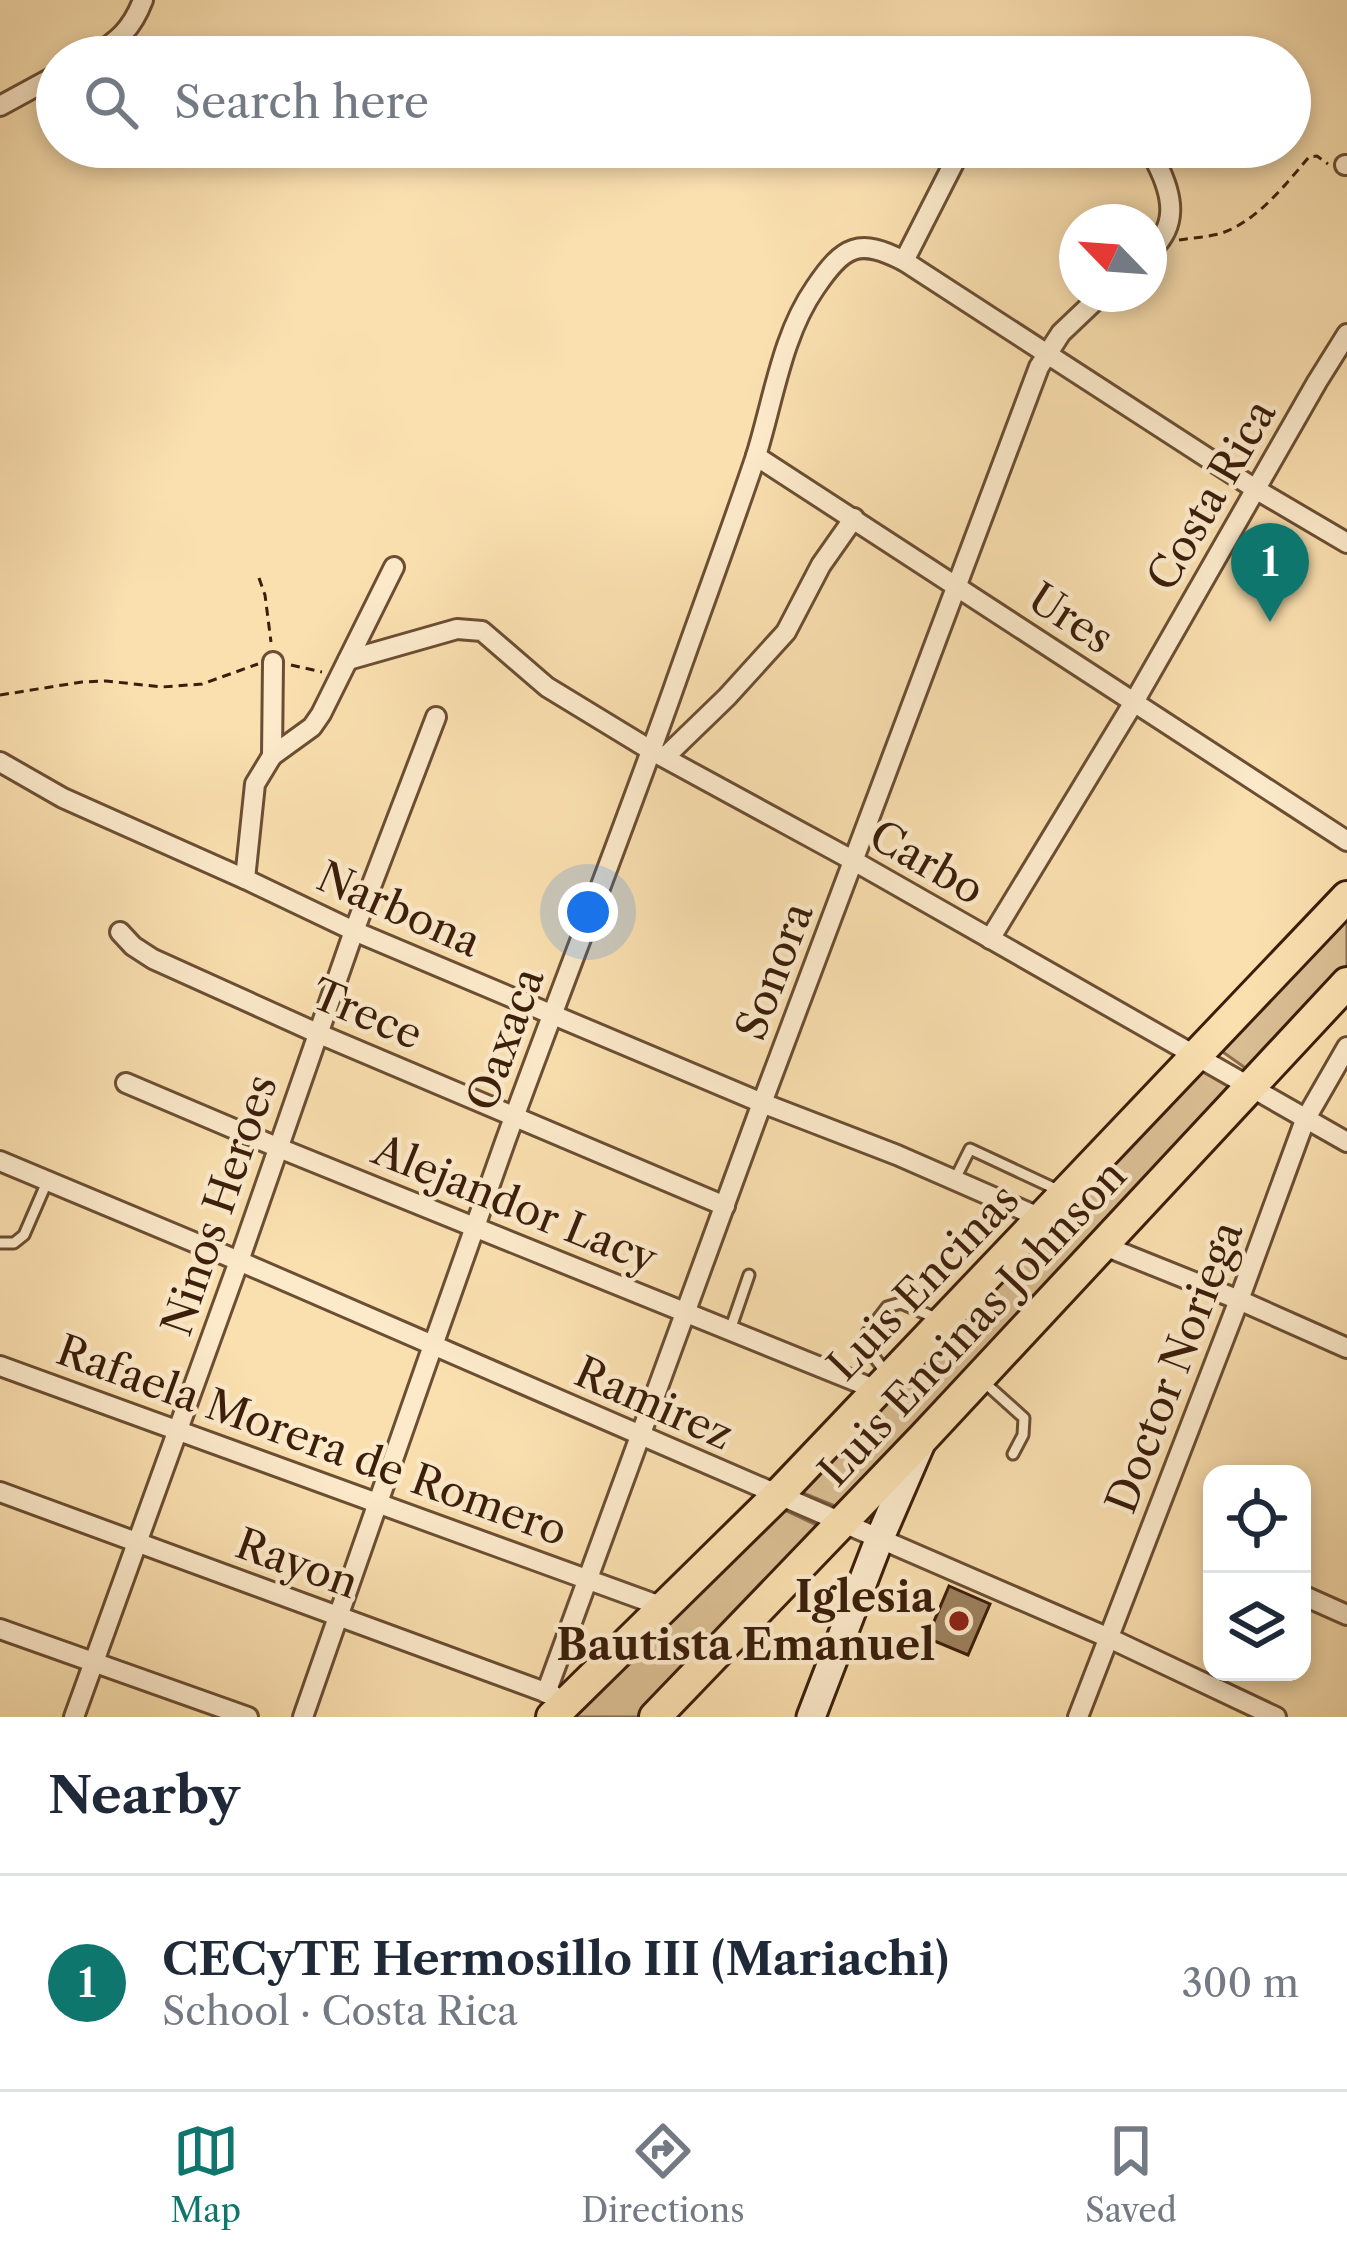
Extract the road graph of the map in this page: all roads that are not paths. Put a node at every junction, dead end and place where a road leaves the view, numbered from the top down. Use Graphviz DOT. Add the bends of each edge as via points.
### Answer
graph roads {
  1 [pos="143,0"];
  2 [pos="124,36"];
  3 [pos="36,86"];
  4 [pos="0,106"];
  5 [pos="951,168"];
  6 [pos="1159,168"];
  7 [pos="1167,228"];
  8 [pos="904,261"];
  9 [pos="1083,312"];
  10 [pos="1347,334"];
  11 [pos="1046,352"];
  12 [pos="756,456"];
  13 [pos="1257,490"];
  14 [pos="854,518"];
  15 [pos="1347,543"];
  16 [pos="394,567"];
  17 [pos="958,587"];
  18 [pos="273,662"];
  19 [pos="345,668"];
  20 [pos="1134,702"];
  21 [pos="436,718"];
  22 [pos="658,754"];
  23 [pos="272,757"];
  24 [pos="0,762"];
  25 [pos="1347,841"];
  26 [pos="854,861"];
  27 [pos="245,879"];
  28 [pos="1347,897"];
  29 [pos="353,931"];
  30 [pos="120,932"];
  31 [pos="990,939"];
  32 [pos="1343,995"];
  33 [pos="552,1014"];
  34 [pos="317,1033"];
  35 [pos="1347,1047"];
  36 [pos="1196,1056"];
  37 [pos="126,1083"];
  38 [pos="1249,1087"];
  39 [pos="762,1102"];
  40 [pos="515,1116"];
  41 [pos="1305,1120"];
  42 [pos="1347,1142"];
  43 [pos="279,1148"];
  44 [pos="0,1161"];
  45 [pos="954,1180"];
  46 [pos="47,1181"];
  47 [pos="1065,1194"];
  48 [pos="724,1206"];
  49 [pos="1042,1218"];
  50 [pos="475,1226"];
  51 [pos="0,1243"];
  52 [pos="1102,1245"];
  53 [pos="239,1261"];
  54 [pos="749,1275"];
  55 [pos="1239,1300"];
  56 [pos="686,1312"];
  57 [pos="943,1322"];
  58 [pos="730,1330"];
  59 [pos="432,1345"];
  60 [pos="1347,1348"];
  61 [pos="0,1366"];
  62 [pos="979,1378"];
  63 [pos="883,1383"];
  64 [pos="178,1429"];
  65 [pos="640,1436"];
  66 [pos="924,1437"];
  67 [pos="1013,1454"];
  68 [pos="0,1492"];
  69 [pos="776,1496"];
  70 [pos="378,1502"];
  71 [pos="842,1524"];
  72 [pos="879,1540"];
  73 [pos="138,1542"];
  74 [pos="588,1578"];
  75 [pos="1311,1599"];
  76 [pos="666,1608"];
  77 [pos="1347,1615"];
  78 [pos="338,1616"];
  79 [pos="0,1629"];
  80 [pos="1109,1638"];
  81 [pos="94,1663"];
  82 [pos="556,1703"];
  83 [pos="74,1717"];
  84 [pos="248,1717"];
  85 [pos="303,1717"];
  86 [pos="656,1717"];
  87 [pos="811,1717"];
  88 [pos="1078,1717"];
  89 [pos="1276,1717"];
  1 -- 2 [label="street"];
  3 -- 4 [label="street"];
  5 -- 8 [label="street"];
  6 -- 7 [label="street" via="1172,214"];
  8 -- 11 [label="street"];
  8 -- 12 [label="street, Oaxaca" via="861,246 815,287 795,323"];
  9 -- 11 [label="street, Sonora"];
  10 -- 13 [label="street, Costa Rica"];
  11 -- 13 [label="street"];
  11 -- 17 [label="street, Sonora"];
  12 -- 14 [label="street, Ures"];
  12 -- 22 [label="street, Oaxaca"];
  13 -- 15 [label="street"];
  13 -- 20 [label="street, Costa Rica"];
  14 -- 17 [label="street, Ures"];
  14 -- 22 [label="street" via="785,632 727,697"];
  16 -- 19 [label="street"];
  17 -- 20 [label="street, Ures"];
  17 -- 26 [label="street, Sonora"];
  18 -- 23 [label="street"];
  19 -- 22 [label="street, Carbo" via="457,628 482,631 547,687"];
  19 -- 23 [label="street" via="312,727"];
  20 -- 25 [label="street, Ures"];
  20 -- 31 [label="street, Costa Rica"];
  21 -- 29 [label="street, Ninos Heroes"];
  22 -- 26 [label="street, Carbo"];
  22 -- 33 [label="street, Oaxaca"];
  23 -- 27 [label="street" via="255,784"];
  24 -- 27 [label="street, Narbona" via="63,799"];
  26 -- 31 [label="street, Carbo"];
  26 -- 39 [label="street, Sonora"];
  27 -- 29 [label="street, Narbona"];
  28 -- 36 [label="main road, Luis Encinas"];
  29 -- 33 [label="street, Narbona"];
  29 -- 34 [label="street, Ninos Heroes"];
  30 -- 34 [label="street, Trece" via="153,959"];
  31 -- 36 [label="street, Carbo"];
  32 -- 38 [label="main road, Luis Encinas Johnson"];
  33 -- 39 [label="street, Narbona"];
  33 -- 40 [label="street, Oaxaca"];
  34 -- 40 [label="street, Trece"];
  34 -- 43 [label="street, Ninos Heroes"];
  35 -- 41 [label="street, Doctor Noriega"];
  36 -- 38 [label="street, Carbo"];
  36 -- 47 [label="main road, Luis Encinas"];
  37 -- 43 [label="street, Alejandor Lacy"];
  38 -- 41 [label="street, Carbo"];
  38 -- 52 [label="main road, Luis Encinas Johnson"];
  39 -- 45 [label="street, Narbona"];
  39 -- 48 [label="street, Sonora"];
  40 -- 48 [label="street, Trece"];
  40 -- 50 [label="street, Oaxaca"];
  41 -- 42 [label="street, Carbo"];
  41 -- 55 [label="street, Doctor Noriega"];
  43 -- 50 [label="street, Alejandor Lacy"];
  43 -- 53 [label="street, Ninos Heroes"];
  44 -- 46 [label="street, Ramirez"];
  45 -- 47 [label="lane" via="970,1149"];
  45 -- 49 [label="street, Narbona"];
  46 -- 51 [label="lane" via="24,1235"];
  46 -- 53 [label="street, Ramirez"];
  47 -- 49 [label="main road, Luis Encinas"];
  48 -- 56 [label="street, Sonora"];
  49 -- 57 [label="main road, Luis Encinas"];
  50 -- 56 [label="street, Alejandor Lacy"];
  50 -- 59 [label="street, Oaxaca"];
  52 -- 55 [label="street"];
  52 -- 62 [label="main road, Luis Encinas Johnson"];
  53 -- 59 [label="street, Ramirez"];
  53 -- 64 [label="street, Ninos Heroes"];
  54 -- 58 [label="lane"];
  55 -- 60 [label="street"];
  55 -- 80 [label="street, Doctor Noriega"];
  56 -- 58 [label="street, Alejandor Lacy"];
  56 -- 65 [label="street, Sonora"];
  57 -- 63 [label="main road, Luis Encinas"];
  57 -- 63 [label="lane" via="901,1303 887,1307 867,1333"];
  58 -- 63 [label="street, Alejandor Lacy"];
  59 -- 65 [label="street, Ramirez"];
  59 -- 70 [label="street, Oaxaca"];
  61 -- 64 [label="street, Rafaela Morera de Romero"];
  62 -- 66 [label="main road, Luis Encinas Johnson"];
  62 -- 67 [label="lane" via="1024,1418"];
  63 -- 69 [label="main road, Luis Encinas"];
  64 -- 70 [label="street, Rafaela Morera de Romero"];
  64 -- 73 [label="street, Ninos Heroes"];
  65 -- 69 [label="street, Ramirez"];
  65 -- 74 [label="street, Sonora"];
  66 -- 71 [label="main road, Luis Encinas Johnson"];
  66 -- 72 [label="main road"];
  68 -- 73 [label="street, Rayon"];
  69 -- 71 [label="street, Ramirez"];
  69 -- 76 [label="main road, Luis Encinas"];
  70 -- 74 [label="street, Rafaela Morera de Romero"];
  70 -- 78 [label="street, Oaxaca"];
  71 -- 72 [label="street, Ramirez"];
  71 -- 86 [label="main road, Luis Encinas Johnson"];
  72 -- 80 [label="street, Ramirez"];
  72 -- 87 [label="main road"];
  73 -- 78 [label="street, Rayon"];
  73 -- 81 [label="street, Ninos Heroes"];
  74 -- 76 [label="street, Rafaela Morera de Romero"];
  74 -- 82 [label="street, Sonora"];
  75 -- 77 [label="street"];
  76 -- 82 [label="main road, Luis Encinas"];
  78 -- 82 [label="street, Rayon"];
  78 -- 85 [label="street, Oaxaca"];
  79 -- 81 [label="street"];
  80 -- 88 [label="street, Doctor Noriega"];
  80 -- 89 [label="street, Ramirez"];
  81 -- 83 [label="street, Ninos Heroes"];
  81 -- 84 [label="street"];
}
